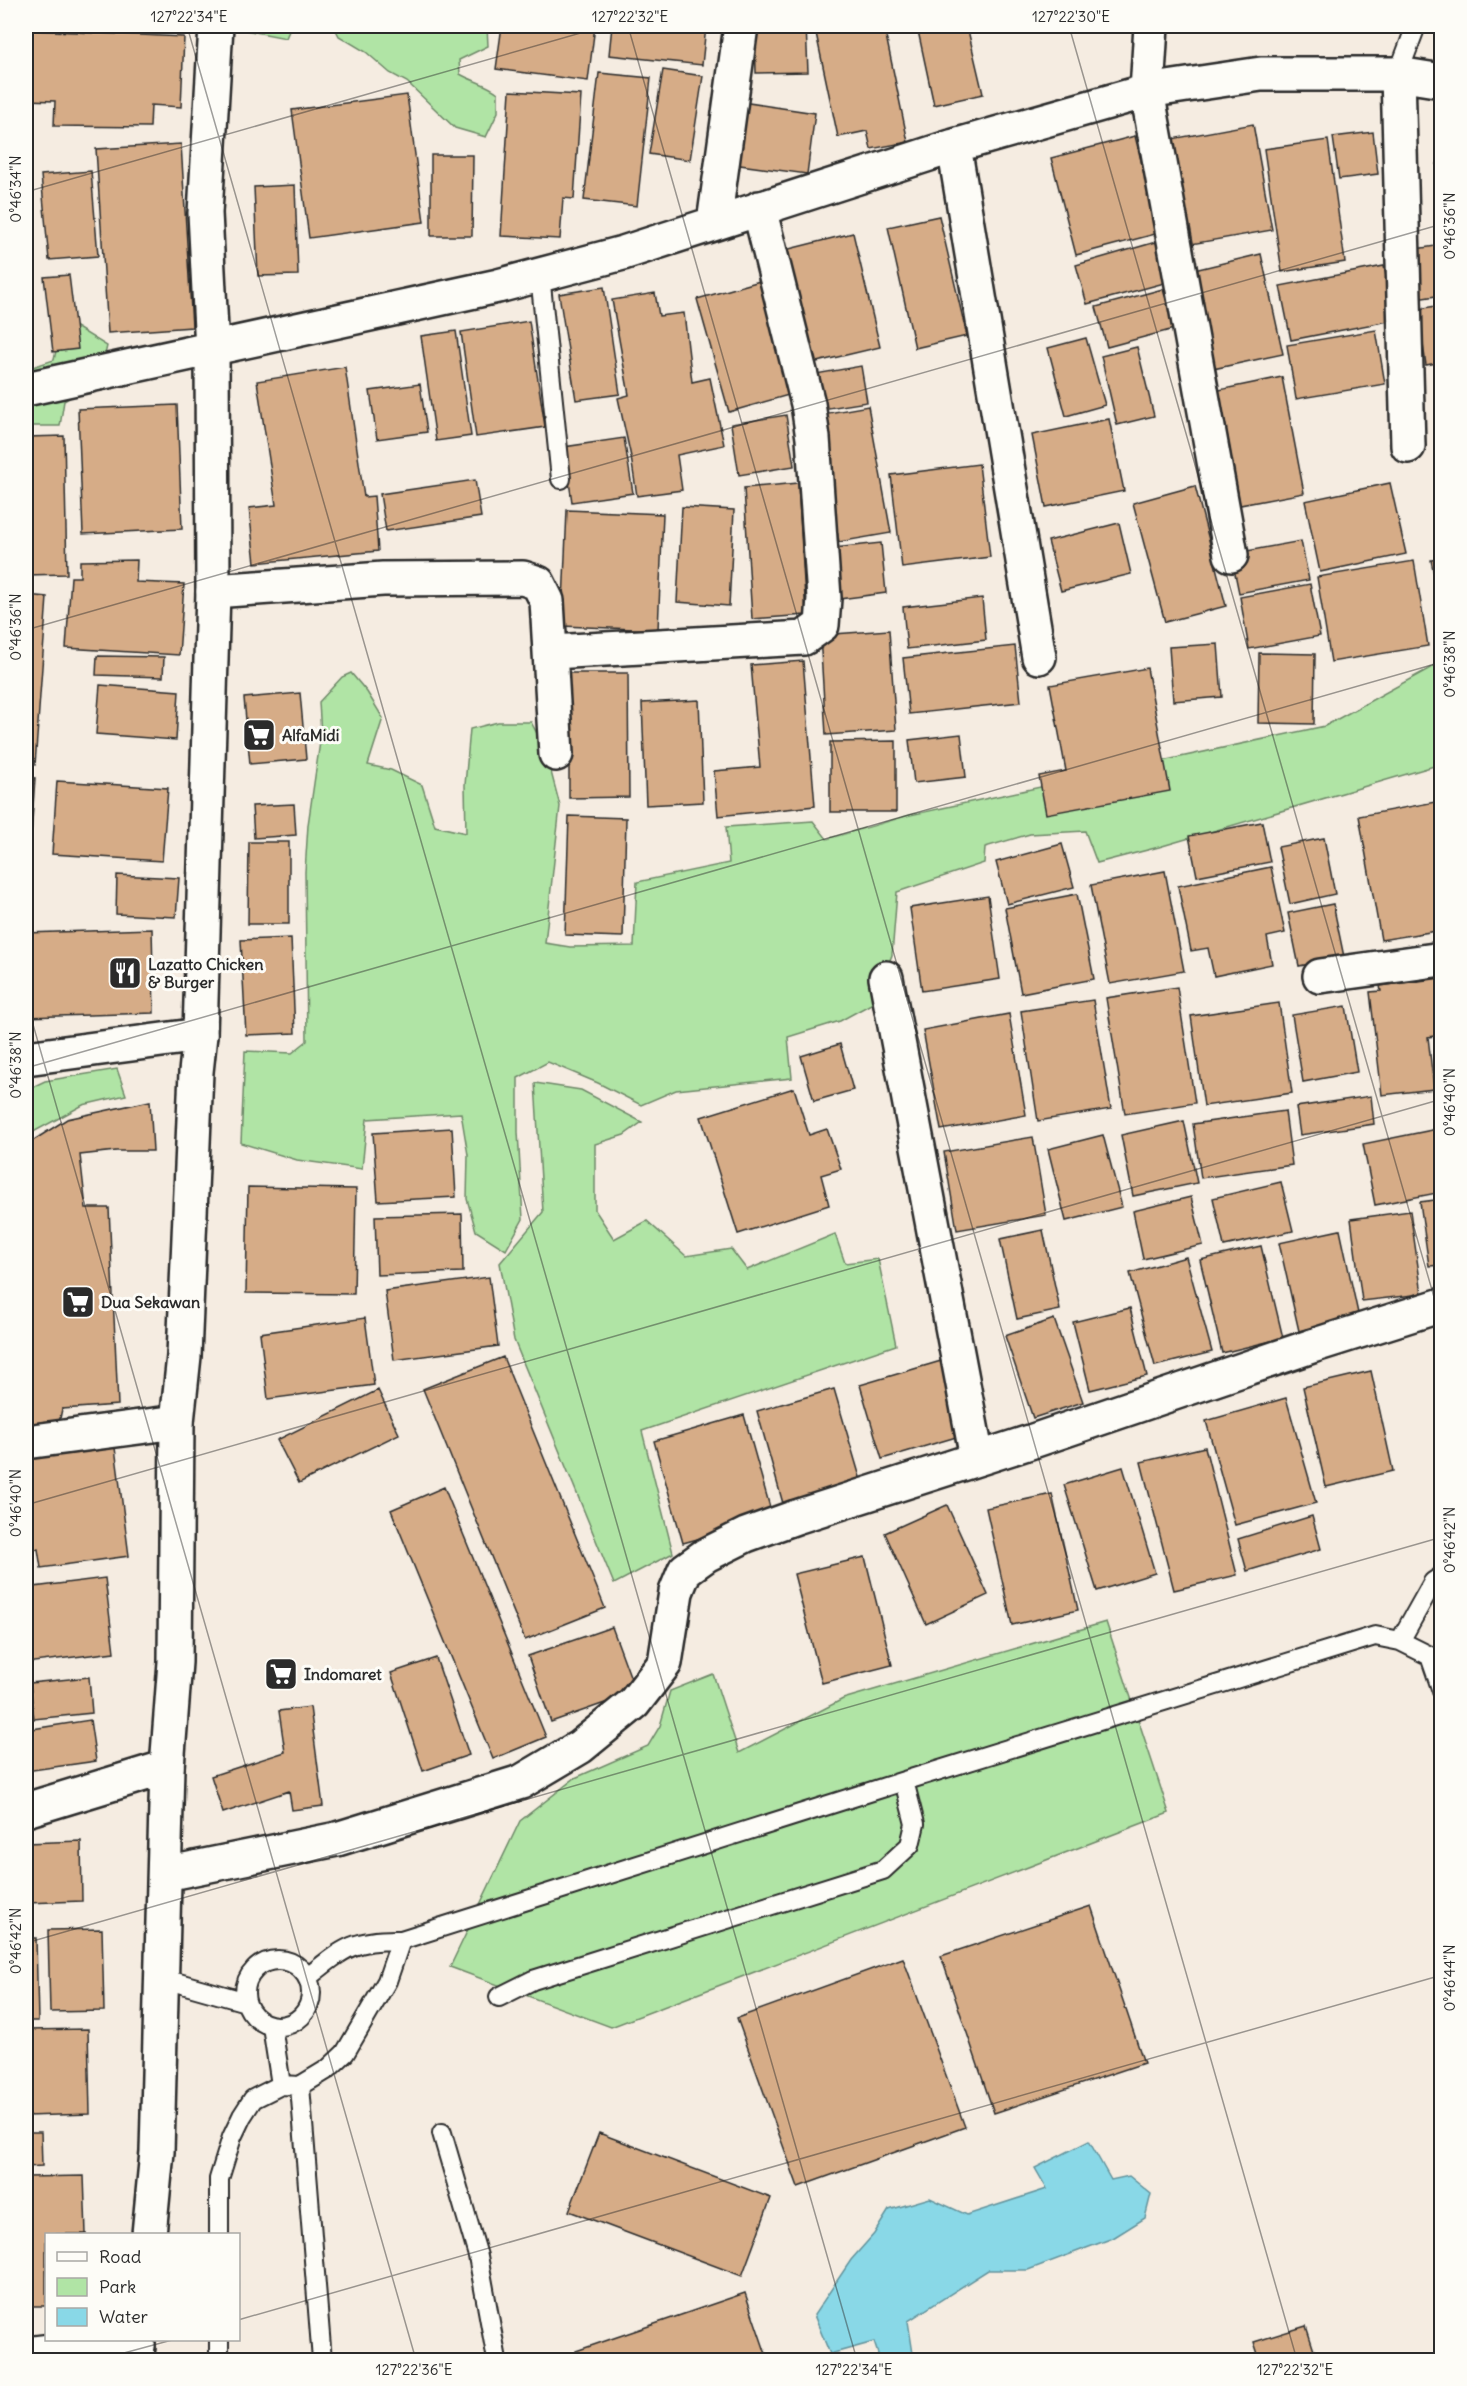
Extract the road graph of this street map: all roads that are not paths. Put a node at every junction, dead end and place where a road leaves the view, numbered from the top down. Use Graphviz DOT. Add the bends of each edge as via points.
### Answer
graph roads {
  1 [pos="216,26"];
  2 [pos="741,26"];
  3 [pos="1151,26"];
  4 [pos="1416,26"];
  5 [pos="1398,74"];
  6 [pos="1442,81"];
  7 [pos="1147,91"];
  8 [pos="954,146"];
  9 [pos="759,208"];
  10 [pos="714,223"];
  11 [pos="540,275"];
  12 [pos="212,349"];
  13 [pos="26,389"];
  14 [pos="1408,446"];
  15 [pos="561,478"];
  16 [pos="1231,555"];
  17 [pos="213,591"];
  18 [pos="552,652"];
  19 [pos="1039,657"];
  20 [pos="556,754"];
  21 [pos="1442,959"];
  22 [pos="1320,976"];
  23 [pos="886,978"];
  24 [pos="200,1035"];
  25 [pos="26,1058"];
  26 [pos="1442,1305"];
  27 [pos="177,1422"];
  28 [pos="26,1442"];
  29 [pos="976,1458"];
  30 [pos="1442,1576"];
  31 [pos="1400,1641"];
  32 [pos="1442,1691"];
  33 [pos="167,1767"];
  34 [pos="904,1781"];
  35 [pos="26,1810"];
  36 [pos="165,1874"];
  37 [pos="401,1940"];
  38 [pos="308,1977"];
  39 [pos="160,1978"];
  40 [pos="499,1996"];
  41 [pos="246,2002"];
  42 [pos="272,2026"];
  43 [pos="281,2085"];
  44 [pos="300,2086"];
  45 [pos="442,2133"];
  46 [pos="149,2233"];
  47 [pos="219,2233"];
  48 [pos="219,2341"];
  49 [pos="138,2349"];
  50 [pos="26,2354"];
  51 [pos="219,2361"];
  52 [pos="322,2361"];
  53 [pos="497,2361"];
  1 -- 12 [label="street" via="205,213"];
  2 -- 10 [label="street"];
  3 -- 7 [label="street"];
  4 -- 5 [label="lane"];
  5 -- 6 [label="street"];
  5 -- 7 [label="street" via="1261,74"];
  5 -- 14 [label="street"];
  7 -- 8 [label="street"];
  7 -- 16 [label="street"];
  8 -- 9 [label="street"];
  8 -- 19 [label="street"];
  9 -- 10 [label="street"];
  9 -- 18 [label="street" via="808,404 824,598 822,625 804,638"];
  10 -- 11 [label="street"];
  11 -- 12 [label="street"];
  11 -- 15 [label="lane"];
  12 -- 13 [label="street"];
  12 -- 17 [label="street"];
  17 -- 18 [label="street" via="383,579 523,578 538,583 547,601"];
  17 -- 24 [label="street"];
  18 -- 20 [label="street"];
  21 -- 22 [label="street"];
  23 -- 29 [label="street"];
  24 -- 25 [label="street"];
  24 -- 27 [label="street" via="184,1356"];
  26 -- 29 [label="street"];
  27 -- 28 [label="street"];
  27 -- 33 [label="street" via="175,1662"];
  29 -- 36 [label="street" via="796,1517 706,1555 685,1570 676,1592 665,1663 647,1689 580,1747 521,1782 337,1839"];
  30 -- 31 [label="lane" via="1433,1582"];
  31 -- 32 [label="lane" via="1430,1656"];
  31 -- 34 [label="lane" via="1375,1636"];
  33 -- 35 [label="street"];
  33 -- 36 [label="street"];
  34 -- 37 [label="lane"];
  34 -- 40 [label="lane" via="915,1824 910,1845 884,1870 532,1980"];
  36 -- 39 [label="street"];
  37 -- 38 [label="lane" via="368,1940 355,1945 339,1952"];
  37 -- 44 [label="lane" via="387,1982 345,2053"];
  38 -- 41 [label="lane" via="296,1965 282,1960 266,1963 252,1972 246,1986"];
  38 -- 42 [label="lane" via="312,1995 306,2013 291,2024"];
  39 -- 41 [label="lane"];
  39 -- 46 [label="street" via="157,2152"];
  41 -- 42 [label="lane" via="260,2022"];
  42 -- 43 [label="lane"];
  43 -- 44 [label="lane"];
  43 -- 47 [label="lane" via="253,2099 232,2137 219,2179"];
  44 -- 52 [label="lane"];
  45 -- 53 [label="lane" via="477,2256"];
  48 -- 51 [label="lane"];
  49 -- 50 [label="street" via="92,2346"];
}
